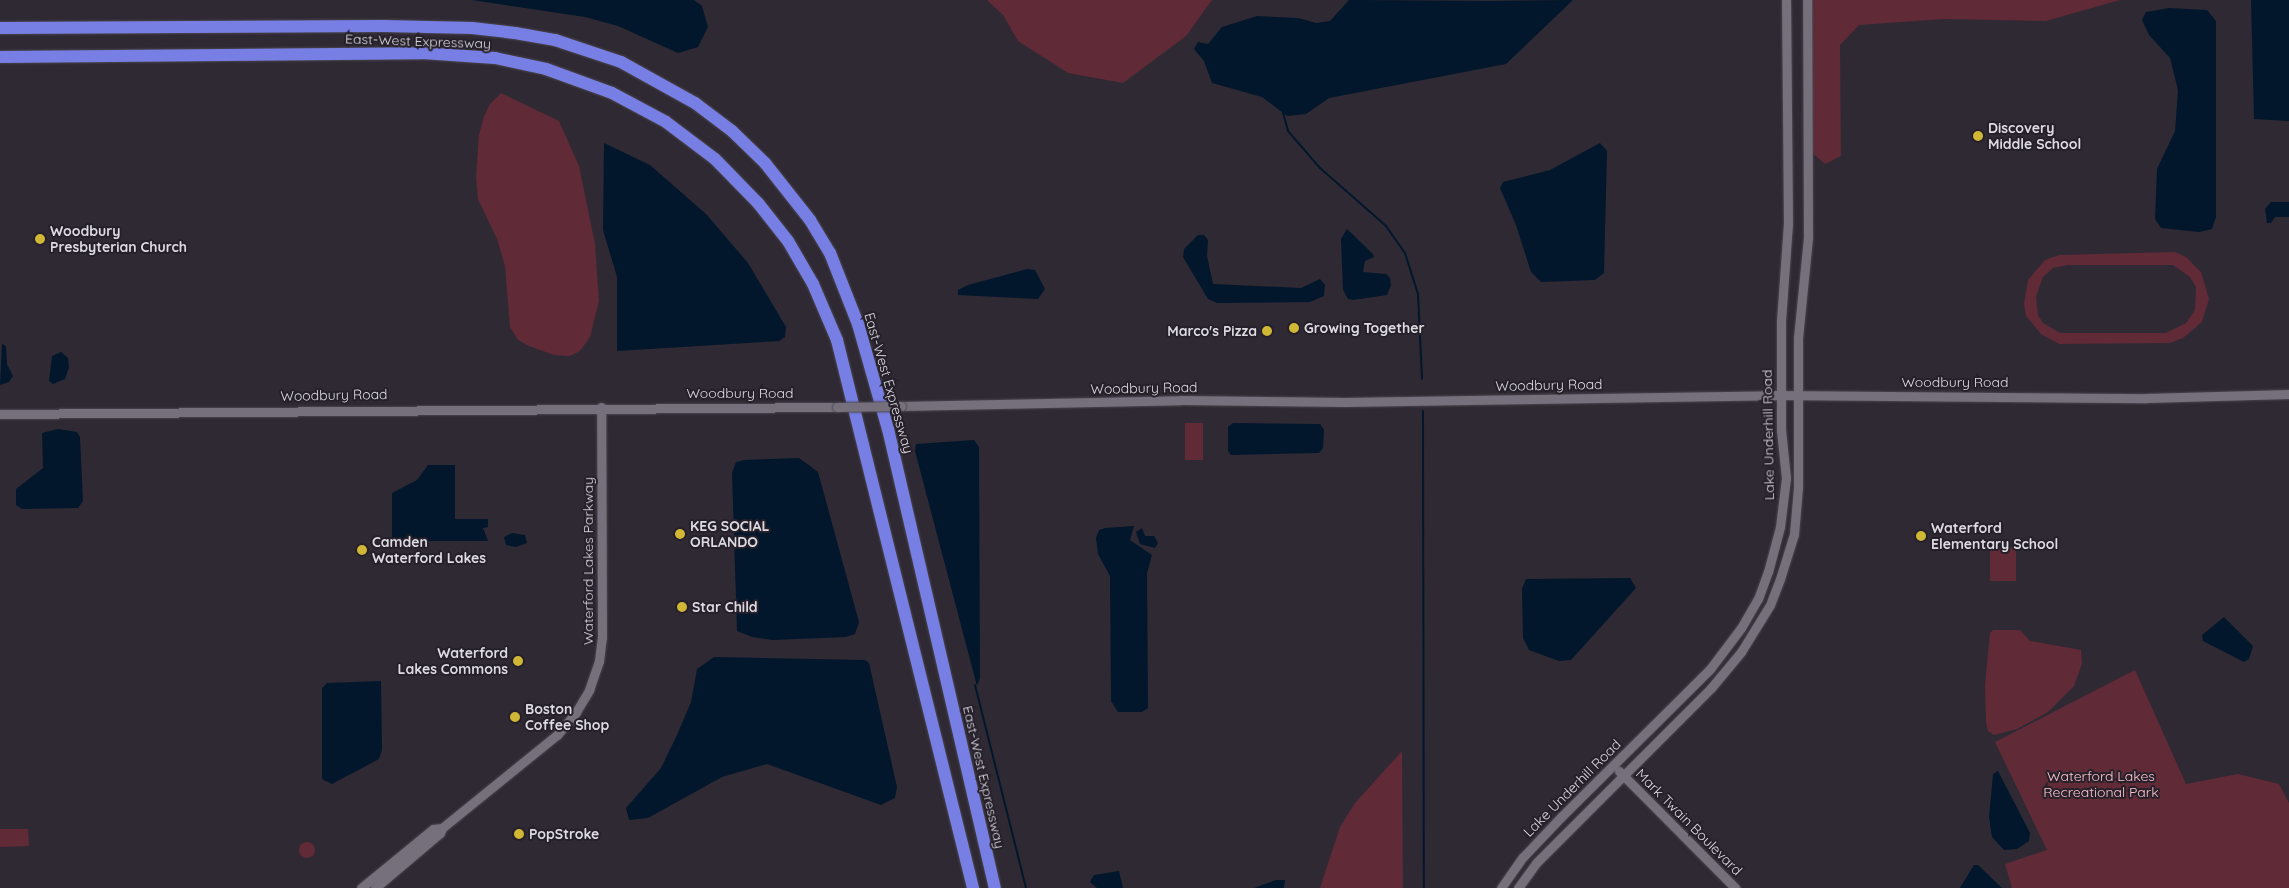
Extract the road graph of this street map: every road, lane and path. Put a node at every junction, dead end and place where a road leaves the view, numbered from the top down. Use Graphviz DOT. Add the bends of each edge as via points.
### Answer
graph roads {
  1 [pos="1786,0"];
  2 [pos="1807,0"];
  3 [pos="0,28"];
  4 [pos="0,57"];
  5 [pos="2289,394"];
  6 [pos="1781,395"];
  7 [pos="1799,395"];
  8 [pos="601,407"];
  9 [pos="0,414"];
  10 [pos="1614,766"];
  11 [pos="1623,775"];
  12 [pos="442,828"];
  13 [pos="361,888"];
  14 [pos="375,888"];
  15 [pos="973,888"];
  16 [pos="995,888"];
  17 [pos="1502,888"];
  18 [pos="1518,888"];
  19 [pos="1735,888"];
  1 -- 6 [label="street, Lake Underhill Road" via="1788,224 1781,321"];
  2 -- 7 [label="street, Lake Underhill Road" via="1808,238 1798,338"];
  3 -- 16 [label="highway, East-West Expressway" via="384,26 472,28 515,33 555,40 621,62 695,102 732,131 765,163 810,220 830,253 858,324 890,438"];
  4 -- 15 [label="highway, East-West Expressway" via="422,54 495,58 546,69 612,93 656,116 710,155 750,193 788,241 813,284 837,340"];
  5 -- 7 [label="street, Woodbury Road" via="2146,398"];
  6 -- 7 [label="street, Woodbury Road"];
  6 -- 8 [label="street, Woodbury Road, bridge"];
  6 -- 10 [label="street, Lake Underhill Road" via="1785,491 1780,527 1758,599 1710,669"];
  7 -- 11 [label="street, Lake Underhill Road" via="1799,478 1794,534 1770,605 1741,652 1711,688"];
  8 -- 9 [label="street, Woodbury Road"];
  8 -- 12 [label="street, Waterford Lakes Parkway" via="603,632 592,684 576,712 558,734"];
  10 -- 11 [label="street, Mark Twain Boulevard"];
  10 -- 17 [label="street, Lake Underhill Road" via="1523,857"];
  11 -- 18 [label="street, Lake Underhill Road" via="1536,863"];
  11 -- 19 [label="street, Mark Twain Boulevard"];
  12 -- 13 [label="street, Waterford Lakes Parkway" via="433,829"];
  12 -- 14 [label="street, Waterford Lakes Parkway"];
}
